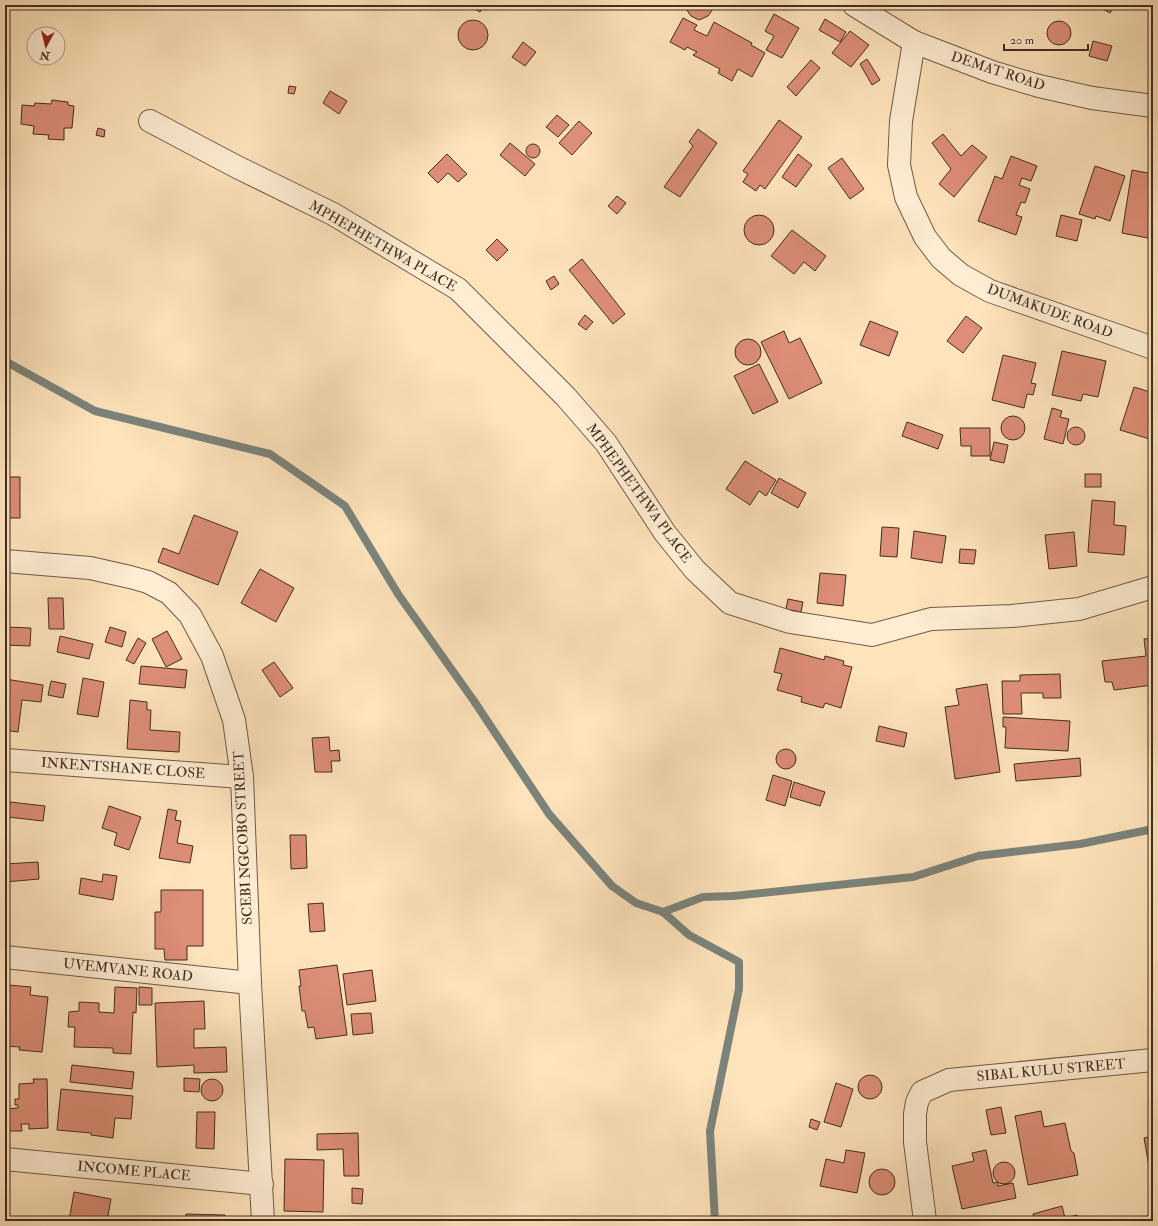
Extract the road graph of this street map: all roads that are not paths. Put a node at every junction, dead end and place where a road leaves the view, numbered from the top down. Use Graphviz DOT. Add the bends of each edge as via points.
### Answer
graph roads {
  1 [pos="854,5"];
  2 [pos="914,42"];
  3 [pos="1153,106"];
  4 [pos="150,120"];
  5 [pos="1153,348"];
  6 [pos="5,561"];
  7 [pos="1153,587"];
  8 [pos="5,760"];
  9 [pos="242,776"];
  10 [pos="5,957"];
  11 [pos="250,983"];
  12 [pos="1153,1060"];
  13 [pos="5,1159"];
  14 [pos="262,1184"];
  15 [pos="263,1221"];
  16 [pos="925,1221"];
  1 -- 2 [label="street, DEMAT ROAD"];
  2 -- 3 [label="street, DEMAT ROAD" via="992,72 1039,86 1092,98"];
  2 -- 5 [label="street, DUMAKUDE ROAD" via="901,121 898,165 906,197 929,243 941,258 961,275 990,291"];
  4 -- 7 [label="street, MPHEPHETHWA PLACE" via="333,214 458,289 566,396 606,443 665,533 695,570 730,602 790,622 872,635 931,619 1079,610"];
  6 -- 9 [label="street, SCEBI NGCOBO STREET" via="90,568 148,582 169,593 190,615 212,656 234,720"];
  8 -- 9 [label="street, INKENTSHANE CLOSE"];
  9 -- 11 [label="street, SCEBI NGCOBO STREET"];
  10 -- 11 [label="street, UVEMVANE ROAD"];
  11 -- 14 [label="street, SCEBI NGCOBO STREET"];
  12 -- 16 [label="street, SIBAL KULU STREET" via="949,1080 922,1092 915,1114 915,1142"];
  13 -- 14 [label="street, INCOME PLACE"];
  14 -- 15 [label="street, SCEBI NGCOBO STREET"];
}
